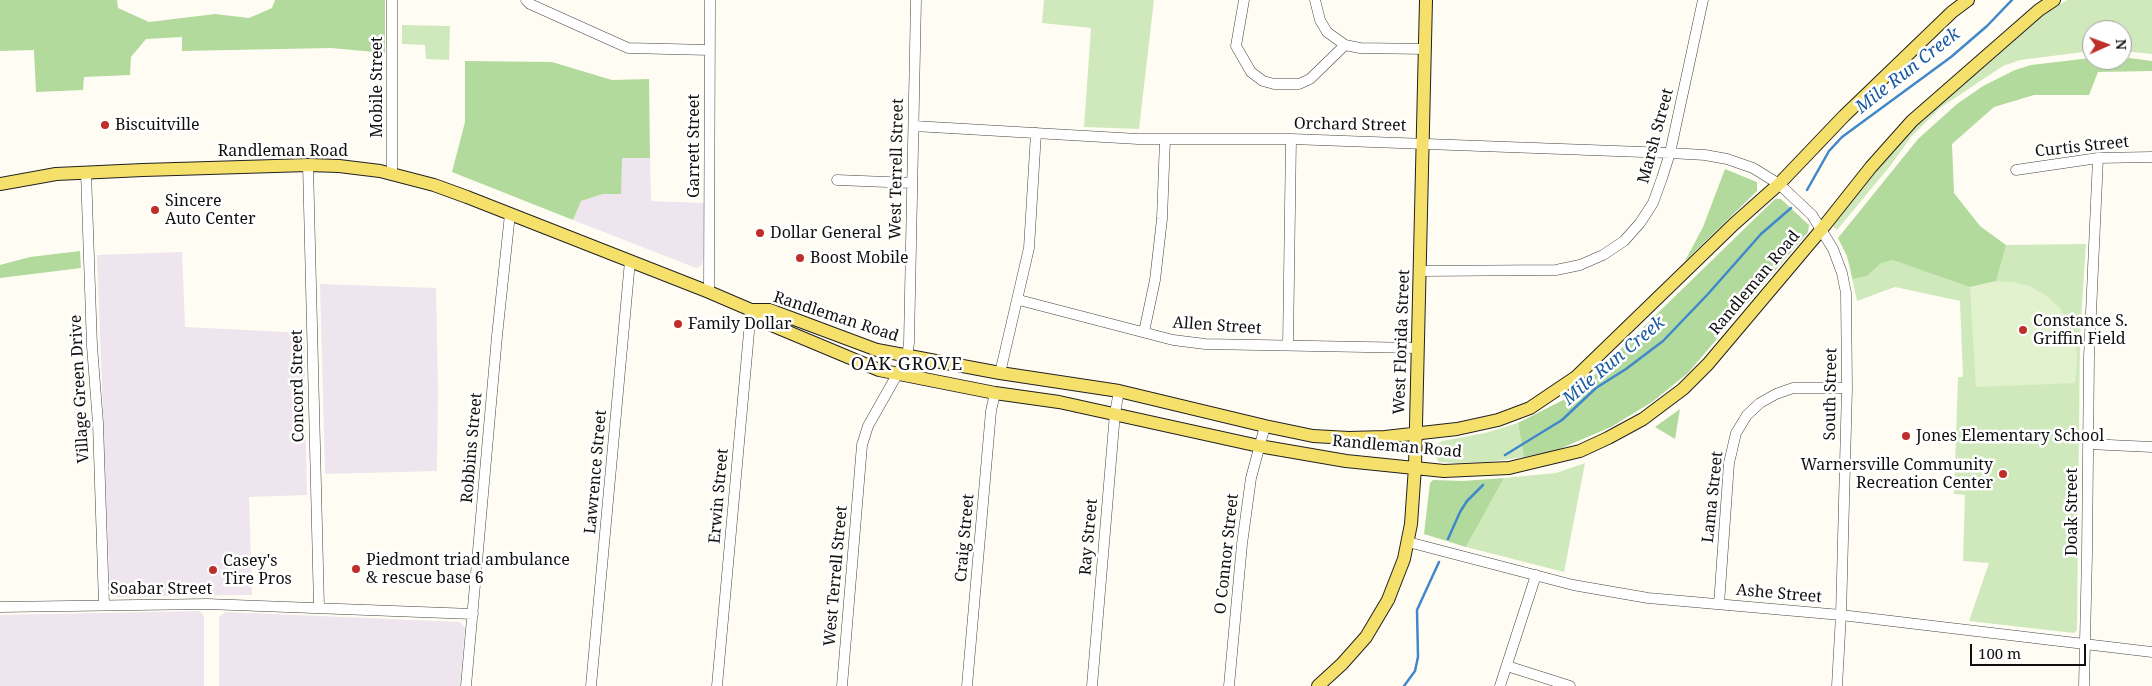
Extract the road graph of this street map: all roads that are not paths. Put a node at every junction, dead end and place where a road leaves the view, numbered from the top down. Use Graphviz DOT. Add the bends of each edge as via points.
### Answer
graph roads {
  1 [pos="392,0"];
  2 [pos="526,0"];
  3 [pos="710,0"];
  4 [pos="916,0"];
  5 [pos="1244,0"];
  6 [pos="1315,0"];
  7 [pos="1426,0"];
  8 [pos="1702,0"];
  9 [pos="1968,0"];
  10 [pos="2054,0"];
  11 [pos="1345,45"];
  12 [pos="1425,49"];
  13 [pos="709,50"];
  14 [pos="914,126"];
  15 [pos="1036,134"];
  16 [pos="1166,139"];
  17 [pos="1291,139"];
  18 [pos="1423,142"];
  19 [pos="1670,153"];
  20 [pos="2152,157"];
  21 [pos="2098,158"];
  22 [pos="308,165"];
  23 [pos="2016,170"];
  24 [pos="86,172"];
  25 [pos="392,175"];
  26 [pos="836,180"];
  27 [pos="912,183"];
  28 [pos="0,184"];
  29 [pos="1779,184"];
  30 [pos="510,214"];
  31 [pos="1821,230"];
  32 [pos="630,261"];
  33 [pos="1420,271"];
  34 [pos="709,292"];
  35 [pos="1019,300"];
  36 [pos="751,310"];
  37 [pos="1144,332"];
  38 [pos="1288,345"];
  39 [pos="1418,348"];
  40 [pos="906,357"];
  41 [pos="1000,373"];
  42 [pos="898,375"];
  43 [pos="1846,388"];
  44 [pos="1120,391"];
  45 [pos="995,393"];
  46 [pos="1115,413"];
  47 [pos="1265,426"];
  48 [pos="1415,432"];
  49 [pos="2088,444"];
  50 [pos="1259,446"];
  51 [pos="2152,447"];
  52 [pos="1415,467"];
  53 [pos="1408,542"];
  54 [pos="1536,575"];
  55 [pos="104,604"];
  56 [pos="1719,604"];
  57 [pos="0,606"];
  58 [pos="319,607"];
  59 [pos="473,614"];
  60 [pos="1841,615"];
  61 [pos="2085,644"];
  62 [pos="2152,652"];
  63 [pos="1507,666"];
  64 [pos="466,686"];
  65 [pos="592,686"];
  66 [pos="717,686"];
  67 [pos="842,686"];
  68 [pos="967,686"];
  69 [pos="1092,686"];
  70 [pos="1228,686"];
  71 [pos="1318,686"];
  72 [pos="1500,686"];
  73 [pos="1570,686"];
  74 [pos="1837,686"];
  75 [pos="2084,686"];
  1 -- 25 [label="street, Mobile Street"];
  2 -- 13 [label="street" via="628,48"];
  3 -- 13 [label="street, Garrett Street"];
  4 -- 14 [label="street, West Terrell Street"];
  5 -- 11 [label="street" via="1236,46 1250,72 1262,81 1299,84 1310,79"];
  6 -- 11 [label="street" via="1327,32"];
  7 -- 12 [label="main road, West Florida Street"];
  8 -- 19 [label="street, Marsh Street"];
  9 -- 29 [label="main road, Randleman Road" via="1859,102"];
  10 -- 31 [label="main road, Randleman Road" via="1912,121"];
  11 -- 12 [label="street"];
  12 -- 18 [label="main road, West Florida Street"];
  13 -- 34 [label="street, Garrett Street"];
  14 -- 15 [label="street, Orchard Street"];
  14 -- 27 [label="street, West Terrell Street"];
  15 -- 16 [label="street, Orchard Street"];
  15 -- 35 [label="street" via="1029,248"];
  16 -- 17 [label="street, Orchard Street"];
  16 -- 37 [label="street" via="1162,219 1155,280"];
  17 -- 18 [label="street, Orchard Street"];
  17 -- 38 [label="street"];
  18 -- 19 [label="street, Orchard Street"];
  18 -- 33 [label="main road, West Florida Street"];
  19 -- 29 [label="street, Orchard Street" via="1728,159 1753,168"];
  19 -- 33 [label="street, Marsh Street" via="1652,203 1640,223 1624,241 1603,255 1580,265 1556,270"];
  20 -- 21 [label="street, Curtis Street"];
  21 -- 23 [label="street, Curtis Street"];
  21 -- 49 [label="street, Doak Street"];
  22 -- 24 [label="main road, Randleman Road"];
  22 -- 25 [label="main road, Randleman Road" via="356,168"];
  22 -- 58 [label="street, Concord Street"];
  24 -- 28 [label="main road, Randleman Road"];
  24 -- 55 [label="street, Village Green Drive"];
  25 -- 30 [label="main road, Randleman Road" via="434,185"];
  26 -- 27 [label="street"];
  27 -- 40 [label="street, West Terrell Street" via="909,343"];
  29 -- 31 [label="street, South Street" via="1803,206"];
  29 -- 48 [label="main road, Randleman Road" via="1576,377 1555,392 1530,408 1498,420 1457,429"];
  30 -- 32 [label="main road, Randleman Road"];
  30 -- 59 [label="street, Robbins Street"];
  31 -- 43 [label="street, South Street" via="1833,249 1846,293"];
  31 -- 52 [label="main road, Randleman Road" via="1708,364 1643,419 1580,451 1550,460 1509,468 1444,471"];
  32 -- 34 [label="main road, Randleman Road"];
  32 -- 65 [label="street, Lawrence Street"];
  33 -- 39 [label="main road, West Florida Street"];
  34 -- 36 [label="main road, Randleman Road"];
  35 -- 37 [label="street, Allen Street"];
  35 -- 41 [label="street"];
  36 -- 40 [label="main road, Randleman Road" via="770,310 877,350"];
  36 -- 42 [label="main road, Randleman Road" via="769,324 809,342"];
  36 -- 66 [label="street, Erwin Street"];
  37 -- 38 [label="street, Allen Street" via="1205,344"];
  38 -- 39 [label="street, Allen Street"];
  39 -- 48 [label="main road, West Florida Street"];
  40 -- 41 [label="main road, Randleman Road"];
  40 -- 42 [label="street, West Terrell Street"];
  41 -- 44 [label="main road, Randleman Road"];
  42 -- 45 [label="main road, Randleman Road"];
  42 -- 67 [label="street, West Terrell Street" via="868,426 862,445"];
  43 -- 56 [label="street, Lama Street" via="1794,388 1776,394 1747,415 1736,433 1729,463"];
  43 -- 60 [label="street, South Street"];
  44 -- 46 [label="street, Ray Street"];
  44 -- 47 [label="main road, Randleman Road"];
  45 -- 46 [label="main road, Randleman Road"];
  45 -- 68 [label="street, Craig Street"];
  46 -- 50 [label="main road, Randleman Road"];
  46 -- 69 [label="street, Ray Street"];
  47 -- 48 [label="main road, Randleman Road" via="1313,436 1350,438"];
  47 -- 50 [label="street, O Connor Street"];
  48 -- 52 [label="main road, West Florida Street"];
  49 -- 51 [label="street"];
  49 -- 61 [label="street, Doak Street"];
  50 -- 52 [label="main road, Randleman Road" via="1346,461"];
  50 -- 70 [label="street, O Connor Street" via="1242,544"];
  52 -- 53 [label="main road, West Florida Street"];
  53 -- 54 [label="street, Ashe Street"];
  53 -- 71 [label="main road, West Florida Street" via="1388,600 1366,637"];
  54 -- 56 [label="street, Ashe Street" via="1640,596"];
  54 -- 63 [label="street"];
  55 -- 57 [label="street, Soabar Street"];
  55 -- 58 [label="street, Soabar Street"];
  56 -- 60 [label="street, Ashe Street"];
  58 -- 59 [label="street, Soabar Street"];
  59 -- 64 [label="street, Robbins Street"];
  60 -- 61 [label="street, Ashe Street"];
  60 -- 74 [label="street, South Street"];
  61 -- 62 [label="street, Ashe Street"];
  61 -- 75 [label="street, Doak Street"];
  63 -- 72 [label="street"];
  63 -- 73 [label="street"];
}
